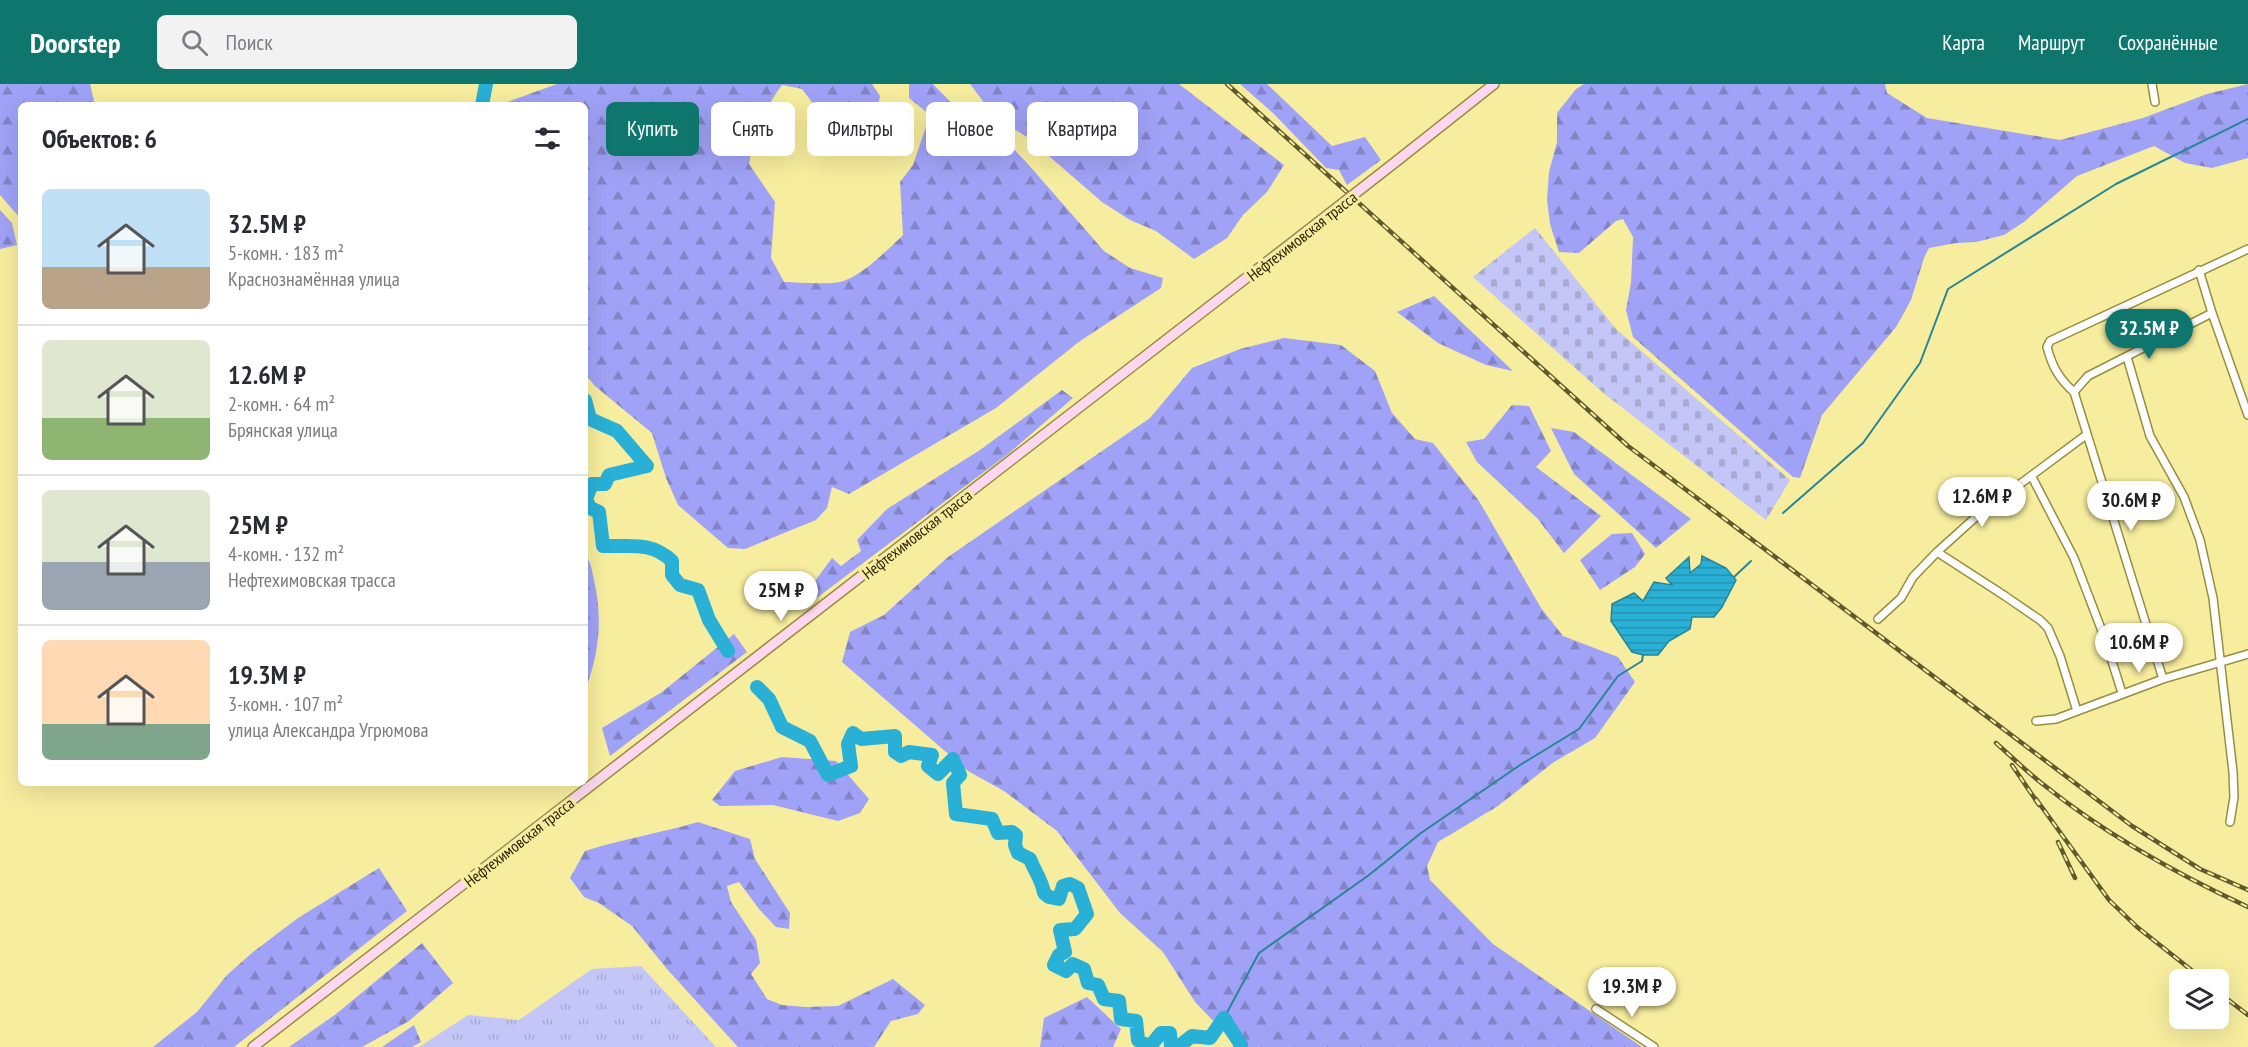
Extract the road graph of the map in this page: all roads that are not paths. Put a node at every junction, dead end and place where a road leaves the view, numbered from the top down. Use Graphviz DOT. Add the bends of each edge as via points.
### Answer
graph roads {
  1 [pos="1494,84"];
  2 [pos="2152,84"];
  3 [pos="2155,102"];
  4 [pos="2248,249"];
  5 [pos="2199,270"];
  6 [pos="2212,313"];
  7 [pos="2127,357"];
  8 [pos="2074,392"];
  9 [pos="2248,415"];
  10 [pos="2086,435"];
  11 [pos="2032,477"];
  12 [pos="1937,552"];
  13 [pos="1878,619"];
  14 [pos="2248,654"];
  15 [pos="2220,663"];
  16 [pos="2163,679"];
  17 [pos="2122,693"];
  18 [pos="2077,711"];
  19 [pos="2036,721"];
  20 [pos="2230,822"];
  21 [pos="1596,1009"];
  22 [pos="253,1047"];
  23 [pos="1654,1047"];
  1 -- 22 [label="main road, Нефтехимовская трасса, bridge"];
  2 -- 3 [label="street"];
  4 -- 5 [label="street"];
  5 -- 6 [label="street"];
  5 -- 8 [label="street" via="2050,341 2047,347 2053,367"];
  6 -- 7 [label="street"];
  6 -- 9 [label="street"];
  7 -- 8 [label="street" via="2088,376"];
  7 -- 15 [label="street" via="2151,436 2184,498 2200,540 2213,598"];
  8 -- 10 [label="street"];
  10 -- 11 [label="street"];
  10 -- 16 [label="street"];
  11 -- 12 [label="street" via="1977,516"];
  11 -- 17 [label="street" via="2074,558"];
  12 -- 13 [label="street" via="1901,598"];
  12 -- 18 [label="street" via="2048,628"];
  14 -- 15 [label="street"];
  15 -- 16 [label="street"];
  15 -- 20 [label="street" via="2233,772"];
  16 -- 17 [label="street"];
  17 -- 18 [label="street"];
  18 -- 19 [label="street"];
  21 -- 23 [label="street"];
}
